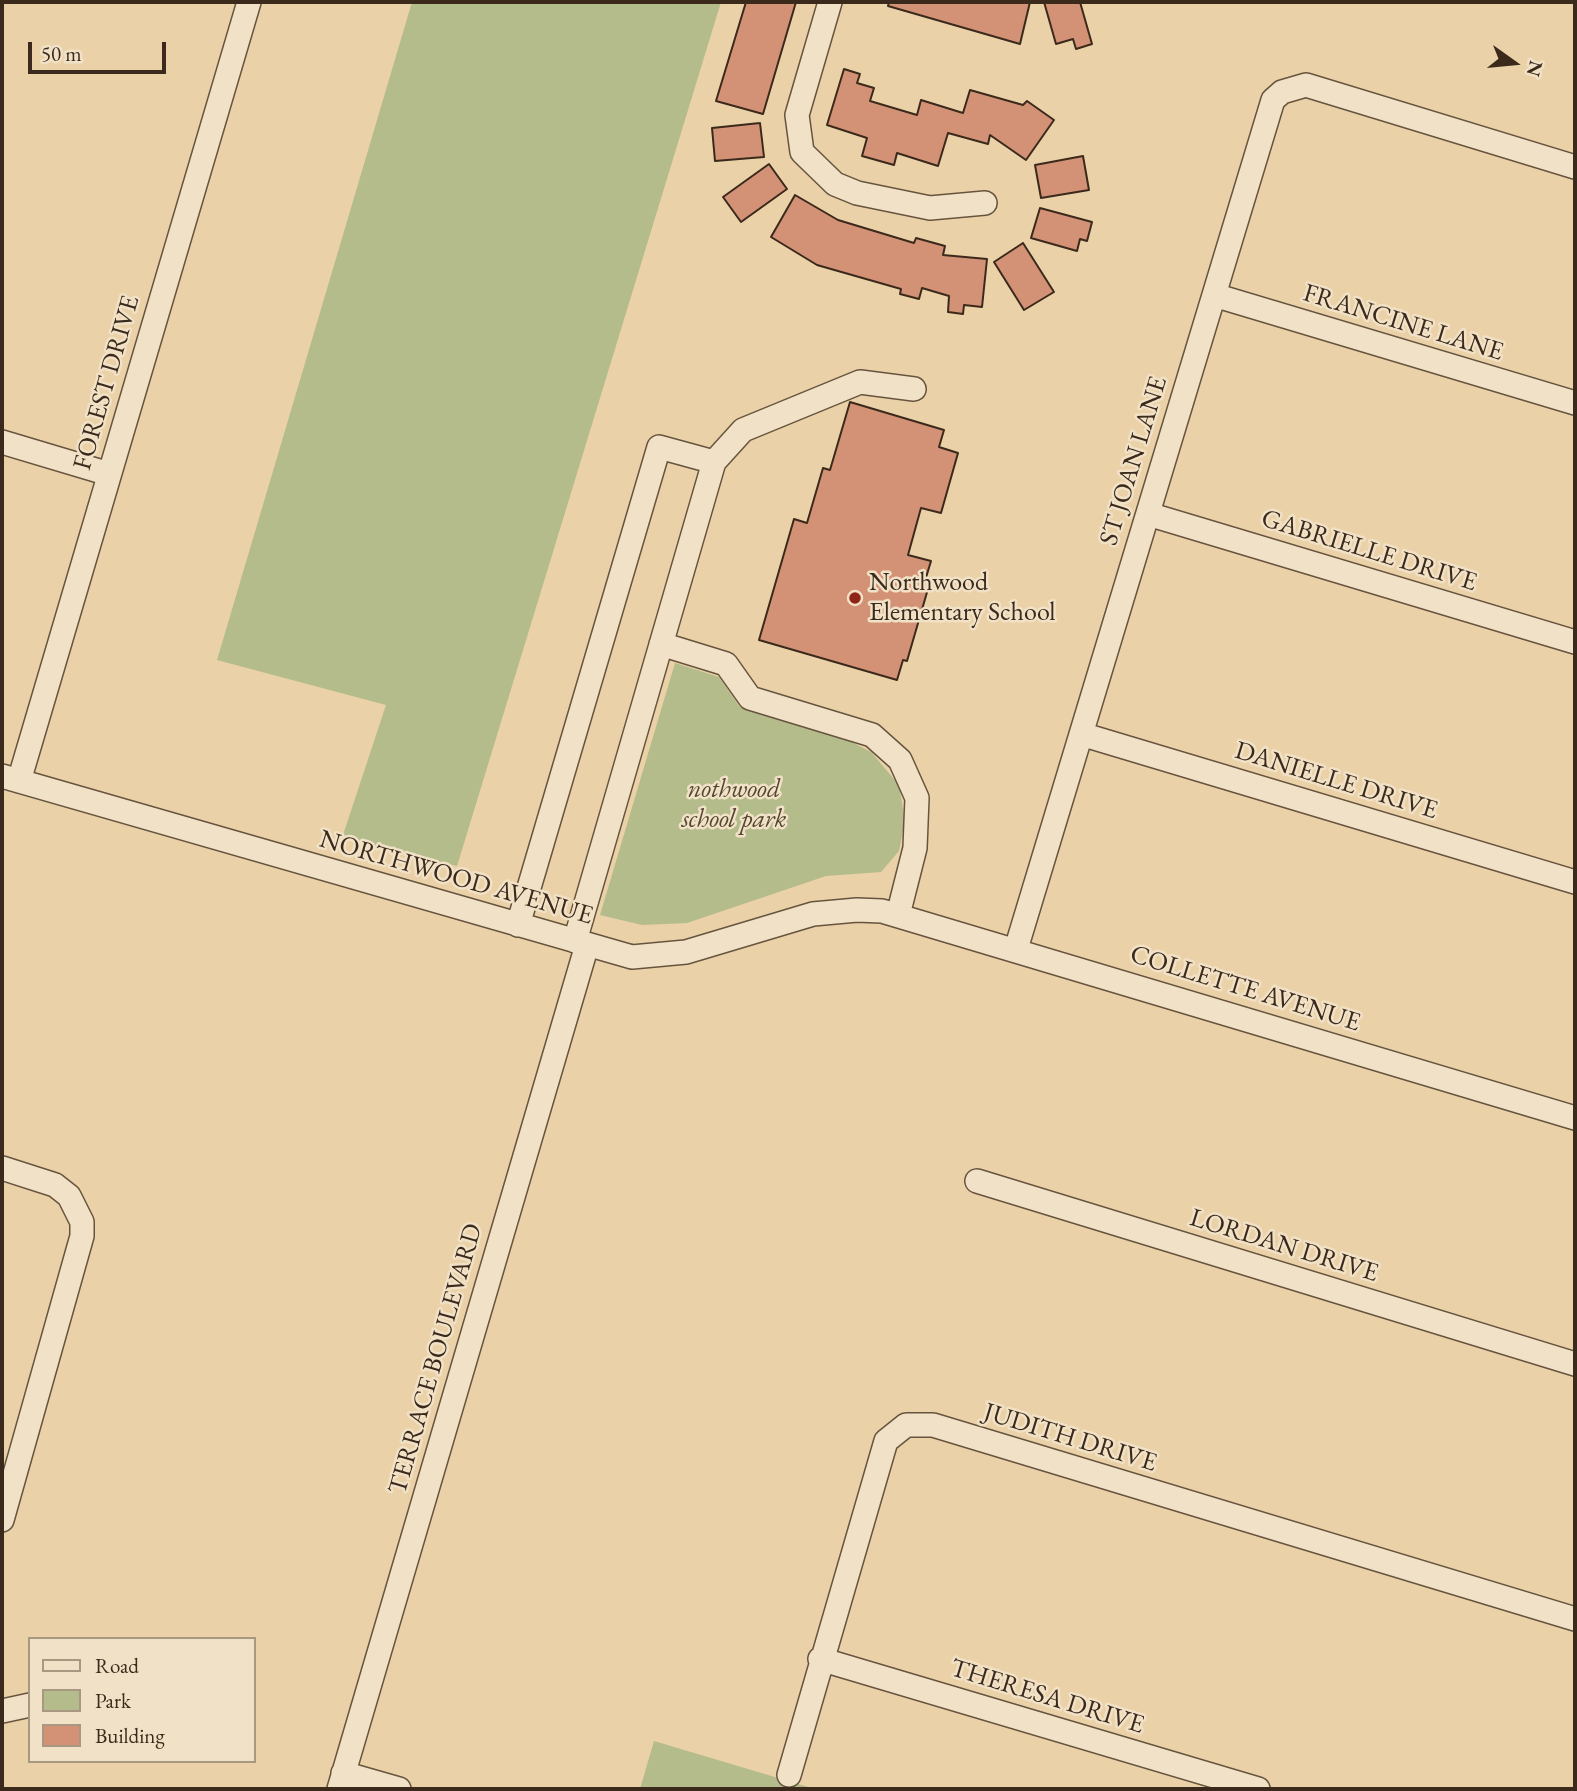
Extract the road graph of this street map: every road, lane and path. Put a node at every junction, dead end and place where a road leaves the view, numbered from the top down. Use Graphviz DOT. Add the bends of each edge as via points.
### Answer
graph roads {
  1 [pos="249,2"];
  2 [pos="830,2"];
  3 [pos="1575,167"];
  4 [pos="985,203"];
  5 [pos="1214,295"];
  6 [pos="914,389"];
  7 [pos="1575,403"];
  8 [pos="2,442"];
  9 [pos="715,462"];
  10 [pos="109,474"];
  11 [pos="1148,514"];
  12 [pos="1575,642"];
  13 [pos="662,644"];
  14 [pos="1081,734"];
  15 [pos="10,778"];
  16 [pos="1575,882"];
  17 [pos="898,915"];
  18 [pos="518,925"];
  19 [pos="581,943"];
  20 [pos="1016,950"];
  21 [pos="1575,1118"];
  22 [pos="2,1168"];
  23 [pos="977,1181"];
  24 [pos="1575,1364"];
  25 [pos="2,1520"];
  26 [pos="1575,1619"];
  27 [pos="820,1659"];
  28 [pos="28,1705"];
  29 [pos="2,1711"];
  30 [pos="789,1775"];
  31 [pos="341,1781"];
  32 [pos="399,1789"];
  33 [pos="1258,1789"];
  1 -- 10 [label="street, FOREST DRIVE"];
  2 -- 4 [label="street" via="797,115 802,152 835,184 858,193 930,208"];
  3 -- 5 [label="street, ST JOAN LANE" via="1306,85 1282,92 1273,100"];
  5 -- 7 [label="street, FRANCINE LANE"];
  5 -- 11 [label="street, ST JOAN LANE"];
  6 -- 9 [label="street" via="860,382 743,430"];
  8 -- 10 [label="street"];
  9 -- 13 [label="street, TERRACE BOULEVARD"];
  9 -- 18 [label="street" via="659,447"];
  10 -- 15 [label="street, FOREST DRIVE"];
  11 -- 12 [label="street, GABRIELLE DRIVE"];
  11 -- 14 [label="street, ST JOAN LANE"];
  13 -- 17 [label="street" via="726,664 750,698 872,735 900,760 917,798 915,848"];
  13 -- 19 [label="street, TERRACE BOULEVARD"];
  14 -- 16 [label="street, DANIELLE DRIVE"];
  14 -- 20 [label="street, ST JOAN LANE"];
  15 -- 18 [label="street, NORTHWOOD AVENUE"];
  17 -- 19 [label="street, NORTHWOOD AVENUE" via="857,910 813,914 664,956 632,957"];
  17 -- 20 [label="street, COLLETTE AVENUE"];
  18 -- 19 [label="street, NORTHWOOD AVENUE"];
  19 -- 31 [label="street, TERRACE BOULEVARD"];
  20 -- 21 [label="street, COLLETTE AVENUE"];
  22 -- 25 [label="street" via="55,1185 69,1196 82,1222 71,1282"];
  23 -- 24 [label="street, LORDAN DRIVE"];
  26 -- 27 [label="street, JUDITH DRIVE" via="920,1423 895,1431 886,1441"];
  27 -- 30 [label="street, JUDITH DRIVE"];
  27 -- 33 [label="street, THERESA DRIVE"];
  28 -- 29 [label="street"];
  31 -- 32 [label="street"];
}
